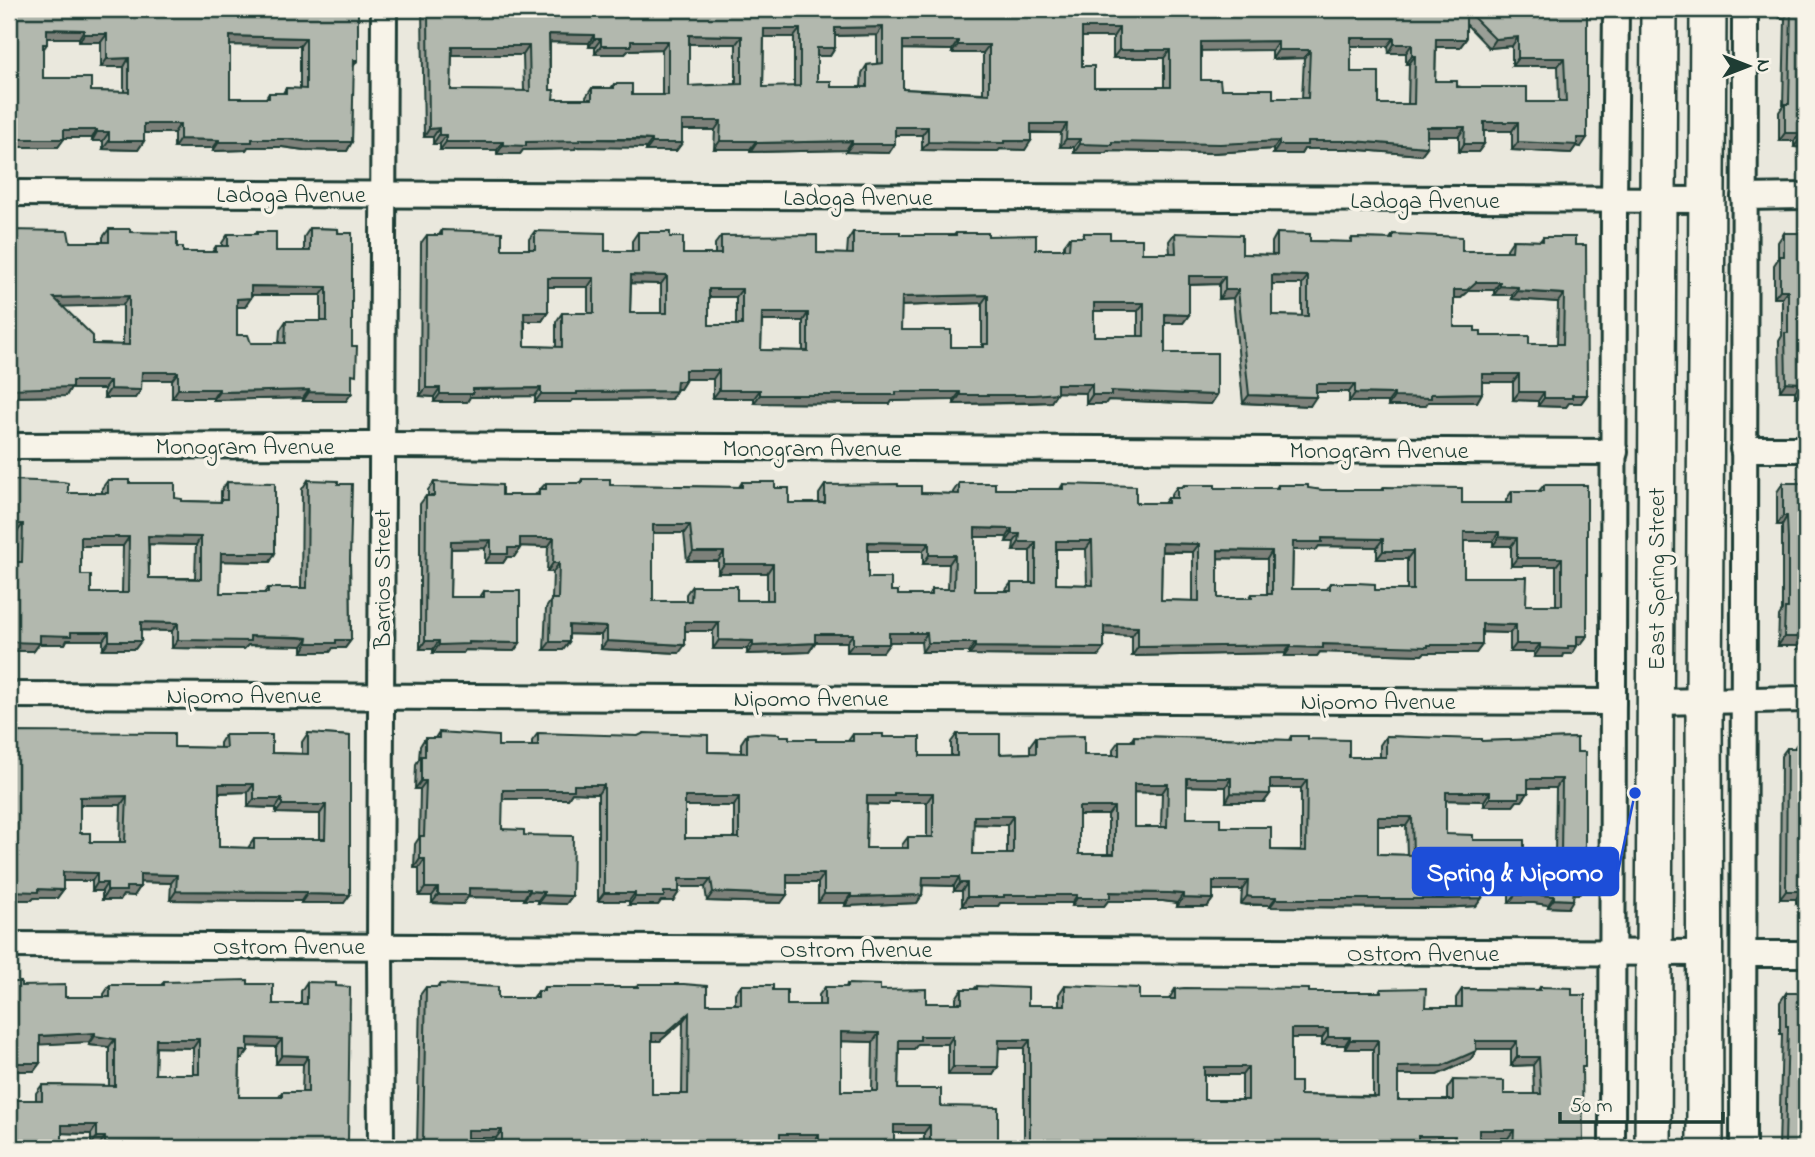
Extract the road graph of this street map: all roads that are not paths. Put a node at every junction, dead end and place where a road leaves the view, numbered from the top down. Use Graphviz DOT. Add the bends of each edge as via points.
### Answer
graph roads {
  1 [pos="384,9"];
  2 [pos="1616,9"];
  3 [pos="1659,9"];
  4 [pos="1708,9"];
  5 [pos="1745,9"];
  6 [pos="9,192"];
  7 [pos="384,194"];
  8 [pos="1806,196"];
  9 [pos="1744,197"];
  10 [pos="1707,200"];
  11 [pos="1614,201"];
  12 [pos="1658,201"];
  13 [pos="383,445"];
  14 [pos="9,446"];
  15 [pos="1743,449"];
  16 [pos="1806,449"];
  17 [pos="1615,452"];
  18 [pos="9,695"];
  19 [pos="382,695"];
  20 [pos="1806,699"];
  21 [pos="1745,700"];
  22 [pos="1704,701"];
  23 [pos="1612,702"];
  24 [pos="1657,702"];
  25 [pos="9,945"];
  26 [pos="380,947"];
  27 [pos="1703,953"];
  28 [pos="1612,954"];
  29 [pos="1656,954"];
  30 [pos="1744,954"];
  31 [pos="1806,954"];
  32 [pos="381,1148"];
  33 [pos="1612,1148"];
  34 [pos="1653,1148"];
  35 [pos="1704,1148"];
  36 [pos="1743,1148"];
  1 -- 7 [label="street, Barrios Street"];
  2 -- 11 [label="street, East Spring Street"];
  3 -- 12 [label="main road, East Spring Street"];
  4 -- 10 [label="main road, East Spring Street"];
  5 -- 9 [label="street"];
  6 -- 7 [label="street, Ladoga Avenue"];
  7 -- 11 [label="street, Ladoga Avenue"];
  7 -- 13 [label="street, Barrios Street"];
  8 -- 9 [label="street"];
  9 -- 15 [label="street"];
  10 -- 12 [label="street, Ladoga Avenue"];
  10 -- 22 [label="main road, East Spring Street"];
  11 -- 12 [label="street, Ladoga Avenue"];
  11 -- 17 [label="street, East Spring Street"];
  12 -- 24 [label="main road, East Spring Street"];
  13 -- 14 [label="street, Monogram Avenue"];
  13 -- 17 [label="street, Monogram Avenue"];
  13 -- 19 [label="street, Barrios Street"];
  15 -- 16 [label="street"];
  15 -- 21 [label="street"];
  17 -- 23 [label="street, East Spring Street"];
  18 -- 19 [label="street, Nipomo Avenue"];
  19 -- 23 [label="street, Nipomo Avenue"];
  19 -- 26 [label="street, Barrios Street"];
  20 -- 21 [label="street"];
  21 -- 22 [label="street"];
  21 -- 30 [label="street"];
  22 -- 24 [label="street"];
  22 -- 27 [label="main road, East Spring Street"];
  23 -- 28 [label="street, East Spring Street"];
  24 -- 29 [label="main road, East Spring Street"];
  25 -- 26 [label="street, Ostrom Avenue"];
  26 -- 28 [label="street, Ostrom Avenue"];
  26 -- 32 [label="street, Barrios Street"];
  27 -- 29 [label="street, Ostrom Avenue"];
  27 -- 35 [label="main road, East Spring Street"];
  28 -- 29 [label="street, Ostrom Avenue"];
  28 -- 33 [label="street, East Spring Street"];
  29 -- 34 [label="main road, East Spring Street"];
  30 -- 31 [label="street"];
  30 -- 36 [label="street"];
}
